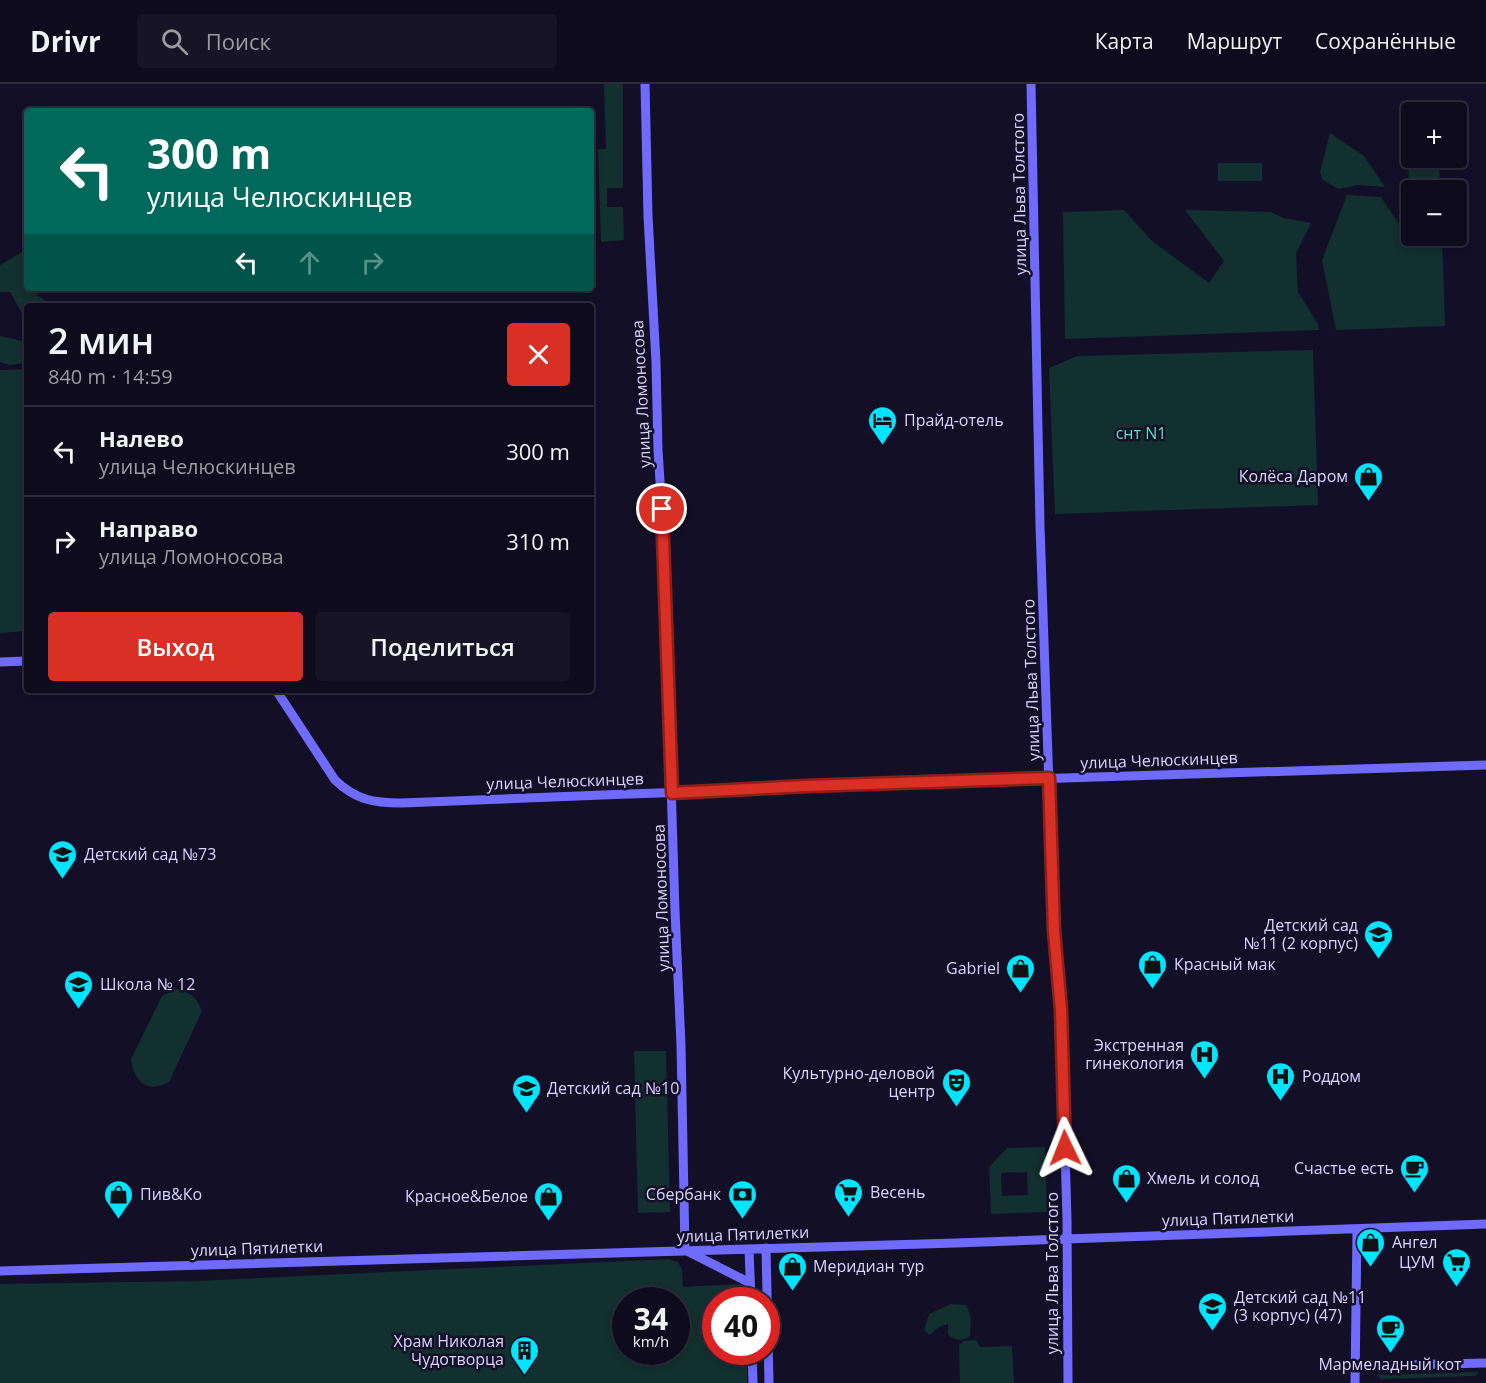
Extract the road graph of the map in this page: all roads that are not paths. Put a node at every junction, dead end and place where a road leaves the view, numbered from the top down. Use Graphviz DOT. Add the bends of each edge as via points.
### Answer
graph roads {
  1 [pos="1031,84"];
  2 [pos="645,89"];
  3 [pos="24,661"];
  4 [pos="0,662"];
  5 [pos="278,693"];
  6 [pos="1486,765"];
  7 [pos="1049,778"];
  8 [pos="672,793"];
  9 [pos="1486,1224"];
  10 [pos="1357,1229"];
  11 [pos="1067,1239"];
  12 [pos="766,1248"];
  13 [pos="749,1249"];
  14 [pos="685,1250"];
  15 [pos="0,1271"];
  16 [pos="750,1283"];
  17 [pos="750,1287"];
  18 [pos="767,1287"];
  19 [pos="1486,1363"];
  20 [pos="752,1365"];
  21 [pos="769,1365"];
  22 [pos="1354,1366"];
  23 [pos="753,1383"];
  24 [pos="769,1383"];
  25 [pos="1068,1383"];
  26 [pos="1355,1383"];
  1 -- 7 [label="main road, улица Льва Толстого"];
  2 -- 8 [label="main road, улица Ломоносова"];
  3 -- 4 [label="main road"];
  5 -- 8 [label="main road, улица Челюскинцев" via="335,780 345,790 375,802"];
  6 -- 7 [label="main road, улица Челюскинцев"];
  7 -- 8 [label="main road, улица Челюскинцев"];
  7 -- 11 [label="main road, улица Льва Толстого"];
  8 -- 14 [label="main road, улица Ломоносова"];
  9 -- 10 [label="main road, улица Пятилетки"];
  10 -- 11 [label="main road, улица Пятилетки"];
  10 -- 22 [label="main road"];
  11 -- 12 [label="main road, улица Пятилетки"];
  11 -- 25 [label="main road, улица Льва Толстого"];
  12 -- 13 [label="main road, улица Пятилетки"];
  12 -- 18 [label="main road"];
  13 -- 14 [label="main road, улица Пятилетки"];
  13 -- 16 [label="main road"];
  14 -- 15 [label="main road, улица Пятилетки"];
  14 -- 16 [label="main road"];
  16 -- 17 [label="main road"];
  19 -- 22 [label="main road"];
  20 -- 23 [label="main road"];
  21 -- 24 [label="main road"];
  22 -- 26 [label="main road"];
}
